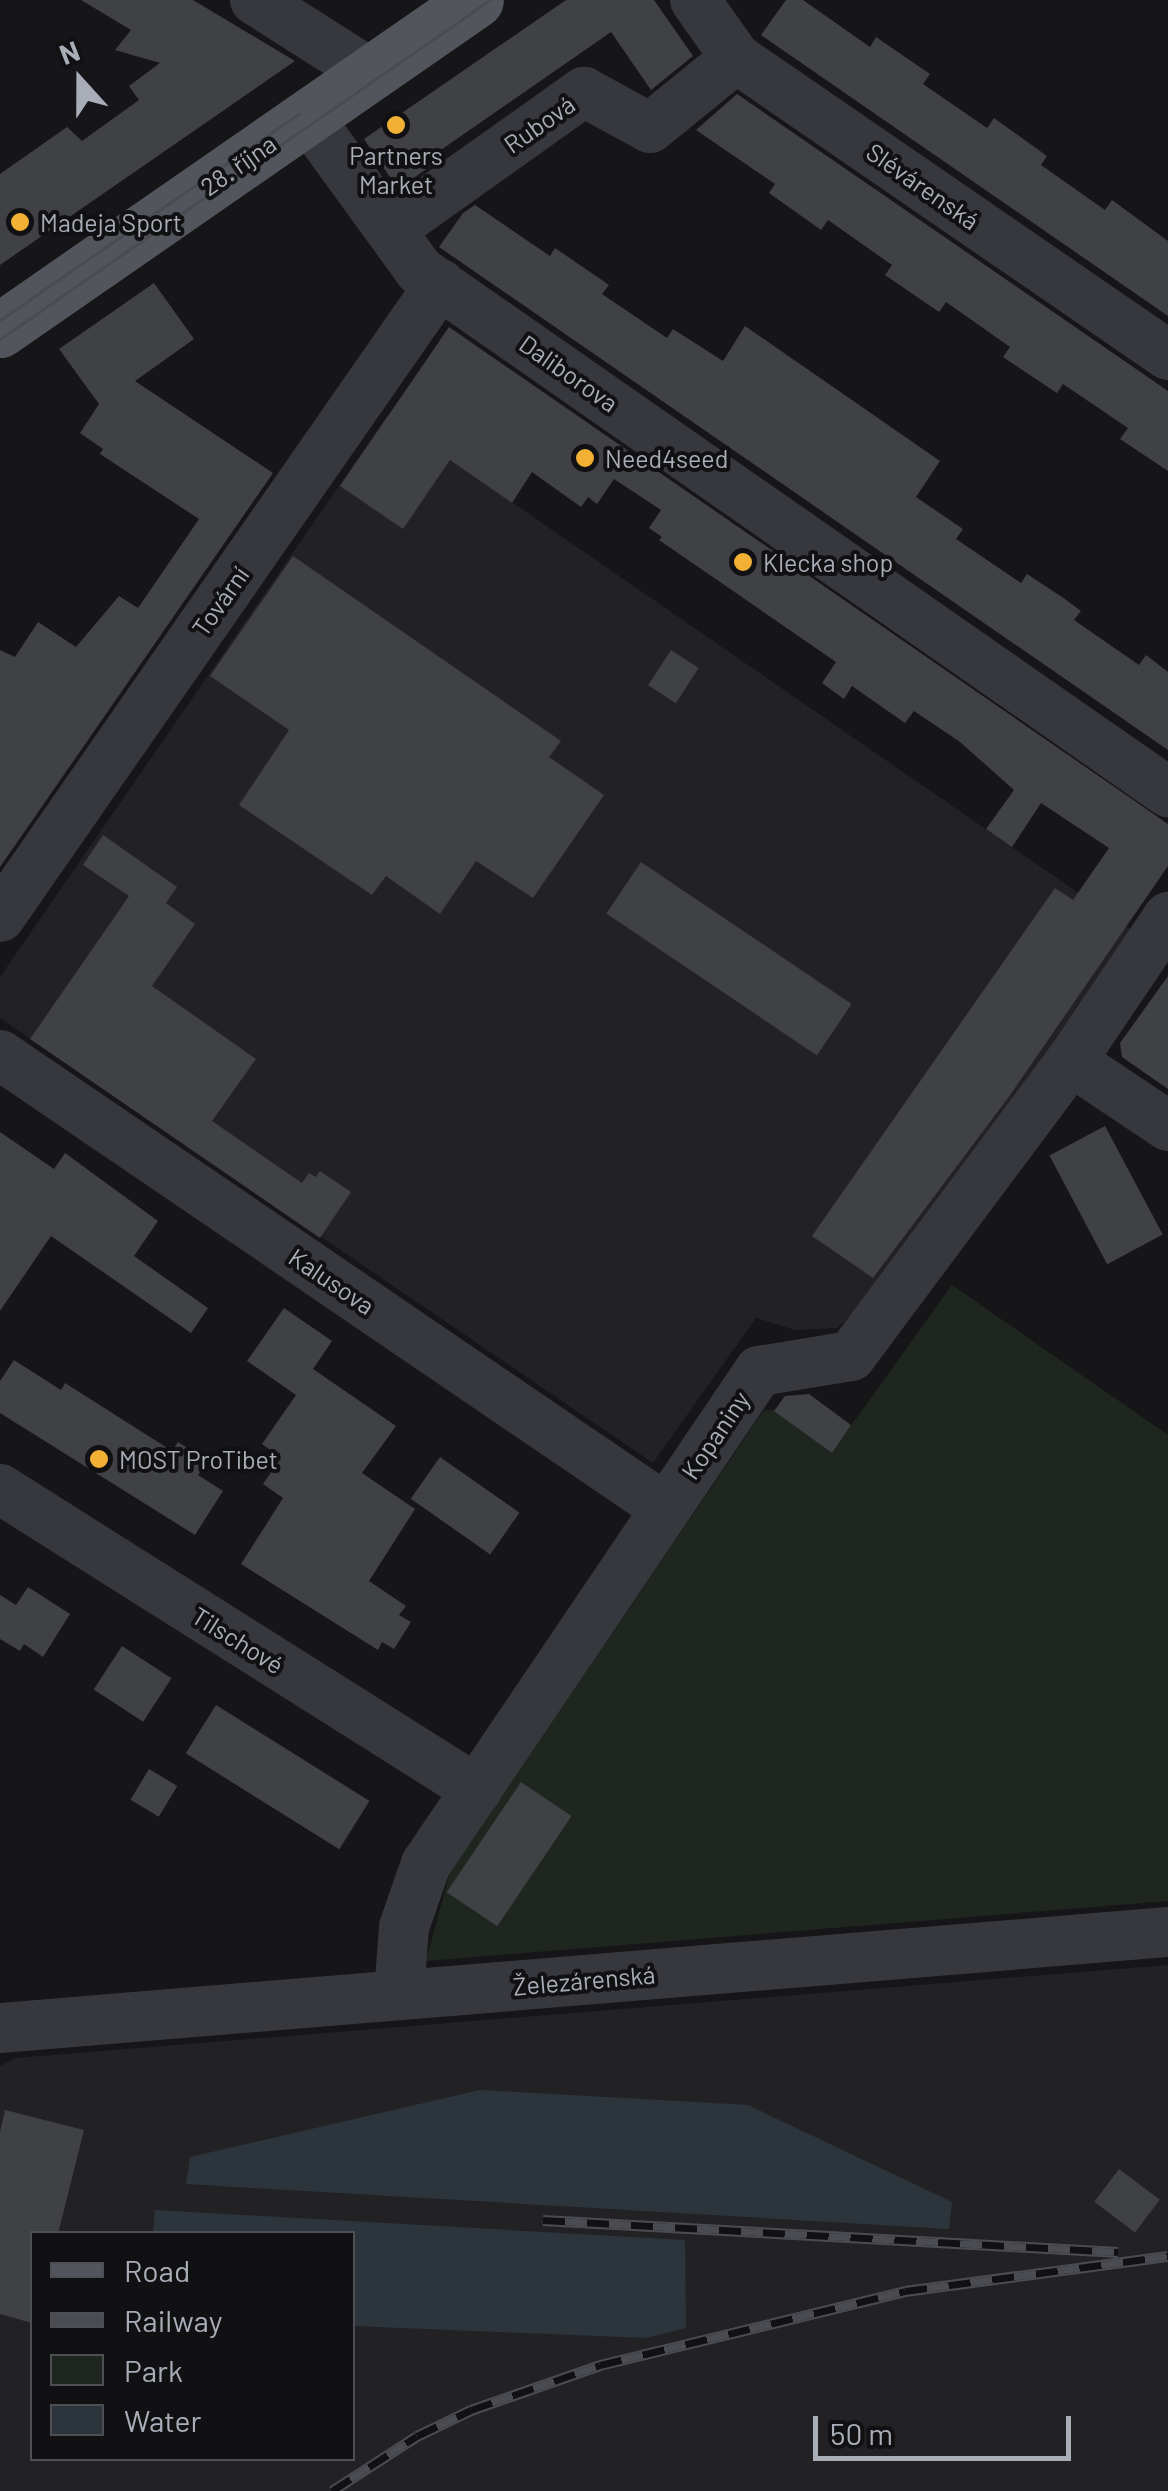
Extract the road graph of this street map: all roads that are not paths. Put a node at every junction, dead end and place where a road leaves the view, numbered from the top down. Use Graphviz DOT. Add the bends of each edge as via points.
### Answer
graph roads {
  1 [pos="255,0"];
  2 [pos="476,0"];
  3 [pos="708,4"];
  4 [pos="736,58"];
  5 [pos="370,74"];
  6 [pos="308,117"];
  7 [pos="391,229"];
  8 [pos="440,284"];
  9 [pos="0,330"];
  10 [pos="1168,355"];
  11 [pos="1168,792"];
  12 [pos="0,917"];
  13 [pos="1168,918"];
  14 [pos="0,1054"];
  15 [pos="1071,1061"];
  16 [pos="1168,1126"];
  17 [pos="0,1489"];
  18 [pos="664,1508"];
  19 [pos="477,1790"];
  20 [pos="1168,1932"];
  21 [pos="399,1995"];
  22 [pos="0,2028"];
  1 -- 5 [label="street"];
  2 -- 5 [label="main road, 28. října"];
  3 -- 4 [label="street, Slévárenská"];
  4 -- 7 [label="street, Rubová" via="650,128 584,92"];
  4 -- 10 [label="street, Slévárenská"];
  5 -- 6 [label="main road, 28. října"];
  6 -- 7 [label="street, Daliborova"];
  6 -- 9 [label="main road, 28. října"];
  7 -- 8 [label="street, Daliborova" via="420,271"];
  8 -- 11 [label="street, Daliborova"];
  8 -- 12 [label="street, Tovární"];
  13 -- 15 [label="street, Kopaniny"];
  14 -- 18 [label="street, Kalusova"];
  15 -- 16 [label="street"];
  15 -- 18 [label="street, Kopaniny" via="851,1356 758,1371"];
  17 -- 19 [label="street, Tilschové"];
  18 -- 19 [label="street, Kopaniny"];
  19 -- 21 [label="street, Kopaniny" via="416,1885 400,1946"];
  20 -- 21 [label="street, Železárenská"];
  21 -- 22 [label="street, Železárenská"];
}
